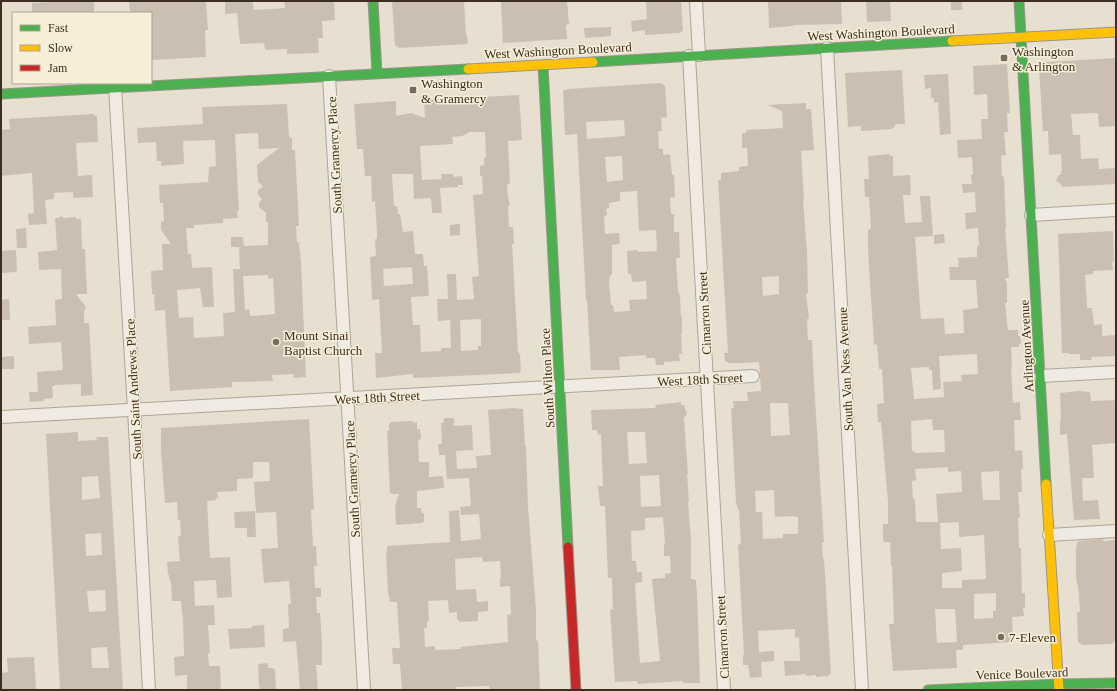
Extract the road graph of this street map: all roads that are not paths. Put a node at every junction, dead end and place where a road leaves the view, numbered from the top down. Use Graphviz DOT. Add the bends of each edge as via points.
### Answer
graph roads {
  1 [pos="373,1"];
  2 [pos="696,1"];
  3 [pos="1020,1"];
  4 [pos="1116,32"];
  5 [pos="1022,37"];
  6 [pos="827,48"];
  7 [pos="694,56"];
  8 [pos="543,65"];
  9 [pos="377,73"];
  10 [pos="329,76"];
  11 [pos="114,87"];
  12 [pos="1,94"];
  13 [pos="1116,210"];
  14 [pos="1031,215"];
  15 [pos="1116,372"];
  16 [pos="752,376"];
  17 [pos="1040,376"];
  18 [pos="708,379"];
  19 [pos="561,387"];
  20 [pos="348,399"];
  21 [pos="134,410"];
  22 [pos="1,417"];
  23 [pos="1116,531"];
  24 [pos="1049,535"];
  25 [pos="1116,683"];
  26 [pos="1059,687"];
  27 [pos="149,690"];
  28 [pos="364,690"];
  29 [pos="576,690"];
  30 [pos="724,690"];
  31 [pos="862,690"];
  32 [pos="928,690"];
  1 -- 9 [label="main road"];
  2 -- 7 [label="street, Cimarron Street"];
  3 -- 5 [label="main road, Arlington Avenue"];
  4 -- 5 [label="main road, West Washington Boulevard"];
  5 -- 6 [label="main road, West Washington Boulevard"];
  5 -- 14 [label="main road, Arlington Avenue"];
  6 -- 7 [label="main road, West Washington Boulevard"];
  6 -- 31 [label="street, South Van Ness Avenue"];
  7 -- 8 [label="main road, West Washington Boulevard"];
  7 -- 18 [label="street, Cimarron Street"];
  8 -- 9 [label="main road, West Washington Boulevard"];
  8 -- 19 [label="main road, South Wilton Place"];
  9 -- 10 [label="main road, West Washington Boulevard"];
  10 -- 11 [label="main road, West Washington Boulevard"];
  10 -- 20 [label="street, South Gramercy Place"];
  11 -- 12 [label="main road, West Washington Boulevard"];
  11 -- 21 [label="street, South Saint Andrews Place"];
  13 -- 14 [label="street"];
  14 -- 17 [label="main road, Arlington Avenue"];
  15 -- 17 [label="street"];
  16 -- 18 [label="street, West 18th Street"];
  17 -- 24 [label="main road, Arlington Avenue"];
  18 -- 19 [label="street, West 18th Street"];
  18 -- 30 [label="street, Cimarron Street"];
  19 -- 20 [label="street, West 18th Street"];
  19 -- 29 [label="main road, South Wilton Place"];
  20 -- 21 [label="street, West 18th Street"];
  20 -- 28 [label="street, South Gramercy Place"];
  21 -- 22 [label="street, West 18th Street"];
  21 -- 27 [label="street, South Saint Andrews Place"];
  23 -- 24 [label="street"];
  24 -- 26 [label="main road, Arlington Avenue"];
  25 -- 26 [label="main road, Venice Boulevard"];
  26 -- 32 [label="main road, Venice Boulevard"];
}
